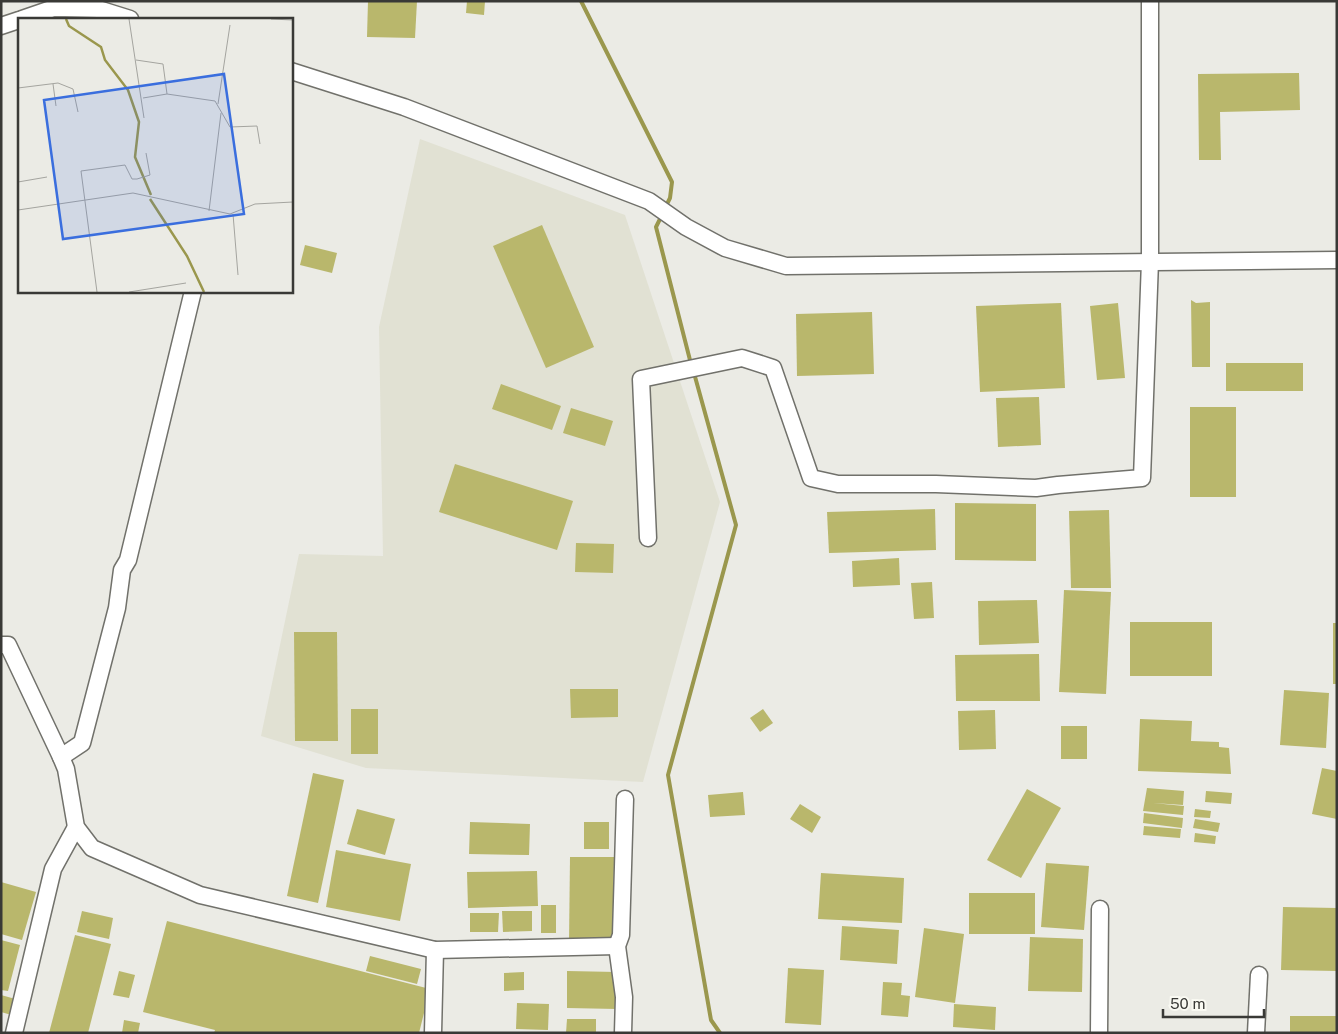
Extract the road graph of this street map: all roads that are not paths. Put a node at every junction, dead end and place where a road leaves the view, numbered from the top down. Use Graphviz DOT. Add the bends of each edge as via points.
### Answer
graph roads {
  1 [pos="1150,1"];
  2 [pos="78,5"];
  3 [pos="23,18"];
  4 [pos="127,18"];
  5 [pos="18,20"];
  6 [pos="1,26"];
  7 [pos="292,70"];
  8 [pos="1337,260"];
  9 [pos="1150,261"];
  10 [pos="193,292"];
  11 [pos="648,538"];
  12 [pos="1,645"];
  13 [pos="61,757"];
  14 [pos="625,799"];
  15 [pos="76,827"];
  16 [pos="1100,909"];
  17 [pos="617,946"];
  18 [pos="435,950"];
  19 [pos="1259,976"];
  20 [pos="14,1033"];
  21 [pos="433,1033"];
  22 [pos="623,1033"];
  23 [pos="1099,1033"];
  24 [pos="1256,1033"];
  1 -- 9 [label="street"];
  2 -- 3 [label="street" via="54,8"];
  2 -- 4 [label="street"];
  5 -- 6 [label="street"];
  7 -- 9 [label="street" via="404,107 649,201 686,227 725,248 786,266"];
  8 -- 9 [label="street"];
  9 -- 11 [label="street" via="1142,478 1036,488 838,484 811,478 773,368 742,358 641,379"];
  10 -- 13 [label="street" via="82,743"];
  12 -- 13 [label="street" via="8,645"];
  13 -- 15 [label="street"];
  14 -- 17 [label="street" via="621,935"];
  15 -- 18 [label="street" via="92,848 200,895"];
  15 -- 20 [label="street" via="53,870"];
  16 -- 23 [label="street"];
  17 -- 18 [label="street"];
  17 -- 22 [label="street" via="624,997"];
  18 -- 21 [label="street"];
  19 -- 24 [label="street"];
}
